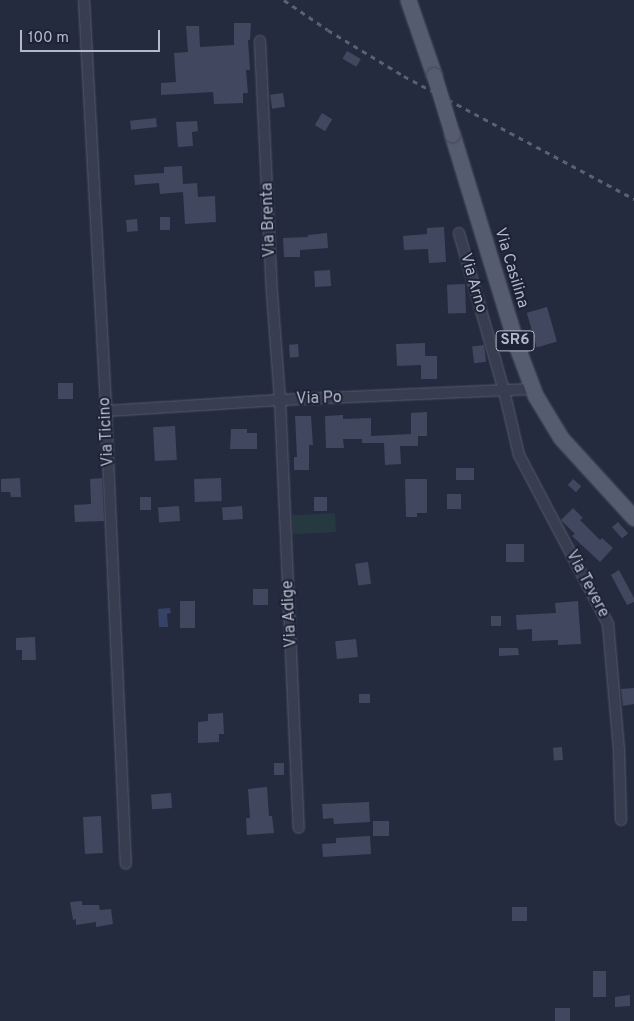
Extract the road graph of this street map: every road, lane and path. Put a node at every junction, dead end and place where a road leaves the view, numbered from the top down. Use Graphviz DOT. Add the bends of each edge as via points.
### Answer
graph roads {
  1 [pos="84,0"];
  2 [pos="408,0"];
  3 [pos="260,40"];
  4 [pos="459,233"];
  5 [pos="532,389"];
  6 [pos="504,391"];
  7 [pos="280,400"];
  8 [pos="106,411"];
  9 [pos="634,518"];
  10 [pos="621,820"];
  11 [pos="299,828"];
  12 [pos="126,864"];
  1 -- 8 [label="street, Via Ticino"];
  2 -- 5 [label="main road, Via Casilina / SR6, bridge"];
  3 -- 7 [label="street, Via Brenta"];
  4 -- 6 [label="street, Via Arno"];
  5 -- 6 [label="street, Via Po"];
  5 -- 9 [label="main road, Via Casilina / SR6" via="561,438"];
  6 -- 7 [label="street, Via Po"];
  6 -- 10 [label="street, Via Tevere" via="512,431 524,465 608,624 619,750"];
  7 -- 8 [label="street, Via Po"];
  7 -- 11 [label="street, Via Adige"];
  8 -- 12 [label="street, Via Ticino"];
}
